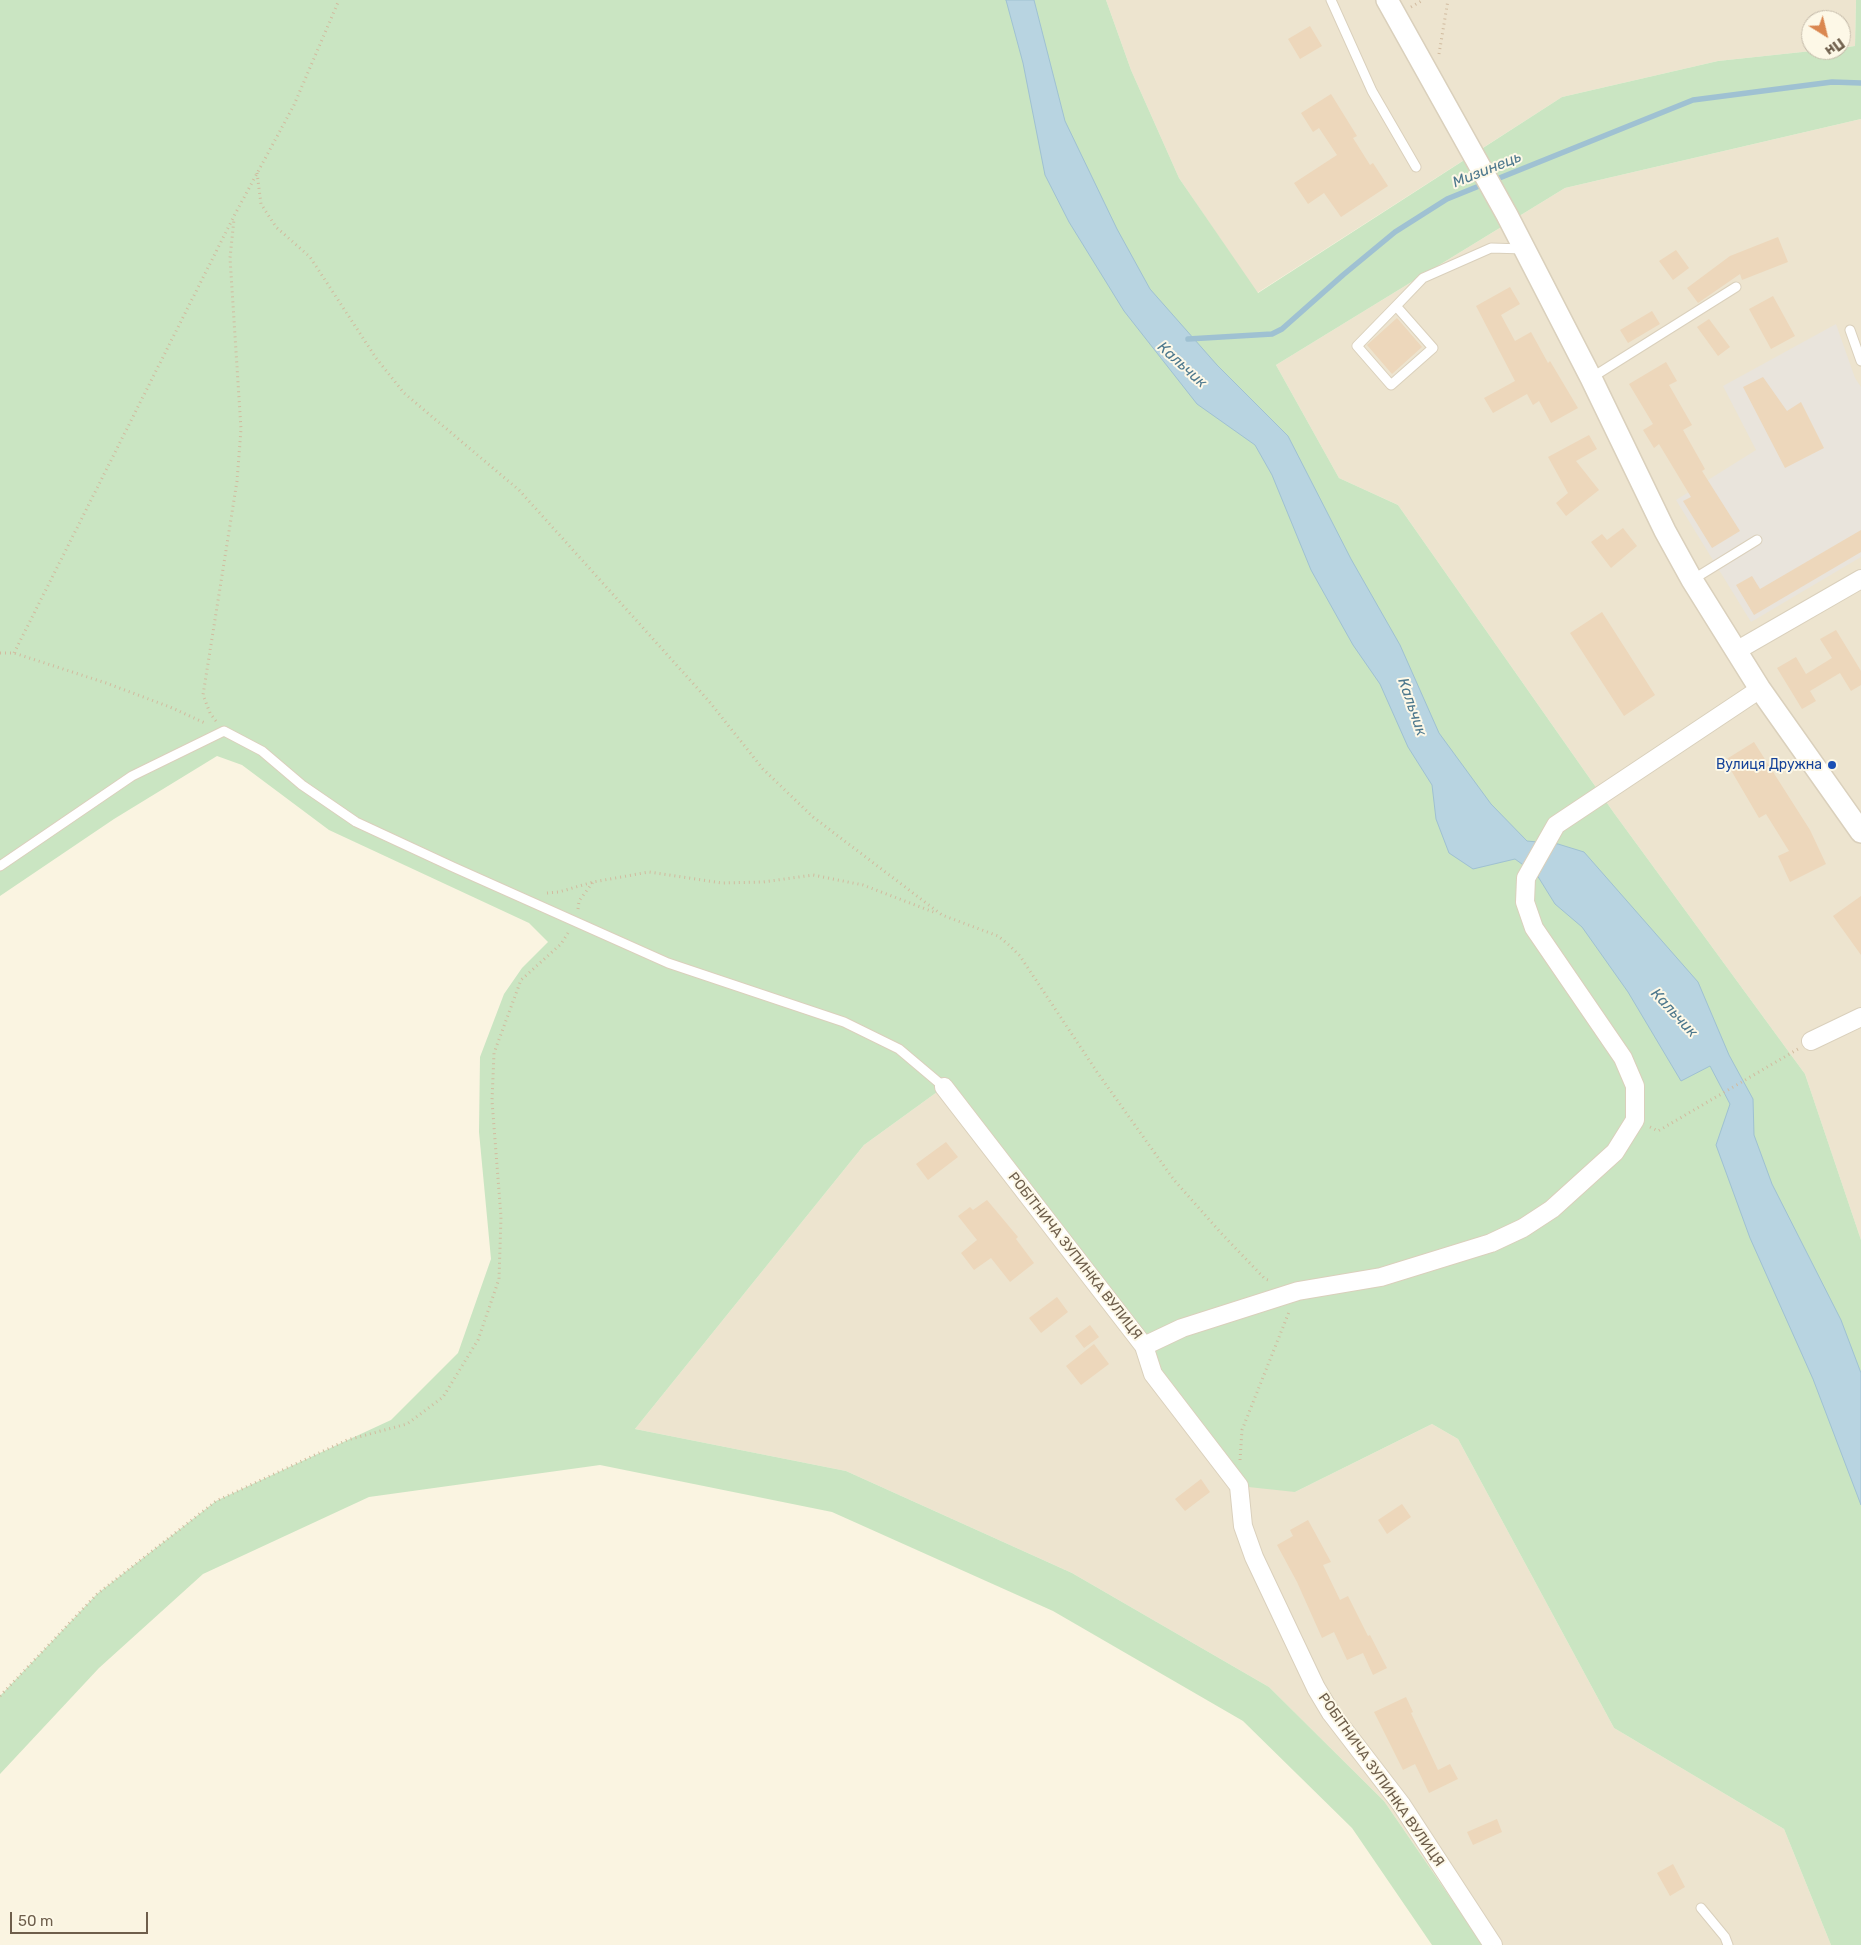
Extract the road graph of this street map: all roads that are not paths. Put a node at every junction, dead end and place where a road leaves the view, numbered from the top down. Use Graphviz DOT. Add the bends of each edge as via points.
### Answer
graph roads {
  1 [pos="1331,0"];
  2 [pos="1387,0"];
  3 [pos="1416,167"];
  4 [pos="1524,250"];
  5 [pos="1736,286"];
  6 [pos="1396,306"];
  7 [pos="1850,330"];
  8 [pos="1861,361"];
  9 [pos="1590,378"];
  10 [pos="1757,540"];
  11 [pos="1861,579"];
  12 [pos="1692,580"];
  13 [pos="1736,651"];
  14 [pos="1760,689"];
  15 [pos="1861,832"];
  16 [pos="0,866"];
  17 [pos="1861,1017"];
  18 [pos="1812,1041"];
  19 [pos="944,1087"];
  20 [pos="1144,1346"];
  21 [pos="1701,1908"];
  22 [pos="1494,1945"];
  23 [pos="1728,1945"];
  1 -- 3 [label="lane" via="1372,91"];
  2 -- 4 [label="street"];
  4 -- 6 [label="lane" via="1492,248 1423,278"];
  4 -- 9 [label="street"];
  5 -- 9 [label="lane"];
  6 -- 6 [label="lane" via="1357,346 1391,385 1433,348"];
  7 -- 8 [label="lane"];
  9 -- 12 [label="street"];
  10 -- 12 [label="lane"];
  11 -- 13 [label="street"];
  12 -- 13 [label="street"];
  13 -- 14 [label="street"];
  14 -- 15 [label="street"];
  14 -- 20 [label="street" via="1556,825 1526,878 1525,902 1534,928 1623,1058 1635,1086 1635,1120 1615,1152 1552,1208 1523,1228 1491,1243 1381,1277 1298,1291 1182,1328"];
  16 -- 19 [label="lane" via="132,776 224,731 262,751 302,785 356,822 668,963 844,1022 899,1049"];
  17 -- 18 [label="street"];
  19 -- 20 [label="street, РОБІТНИЧА ЗУПИНКА ВУЛИЦЯ"];
  20 -- 22 [label="street, РОБІТНИЧА ЗУПИНКА ВУЛИЦЯ" via="1153,1374 1239,1486 1243,1526 1254,1557 1316,1688 1331,1713 1401,1804"];
  21 -- 23 [label="lane"];
}
